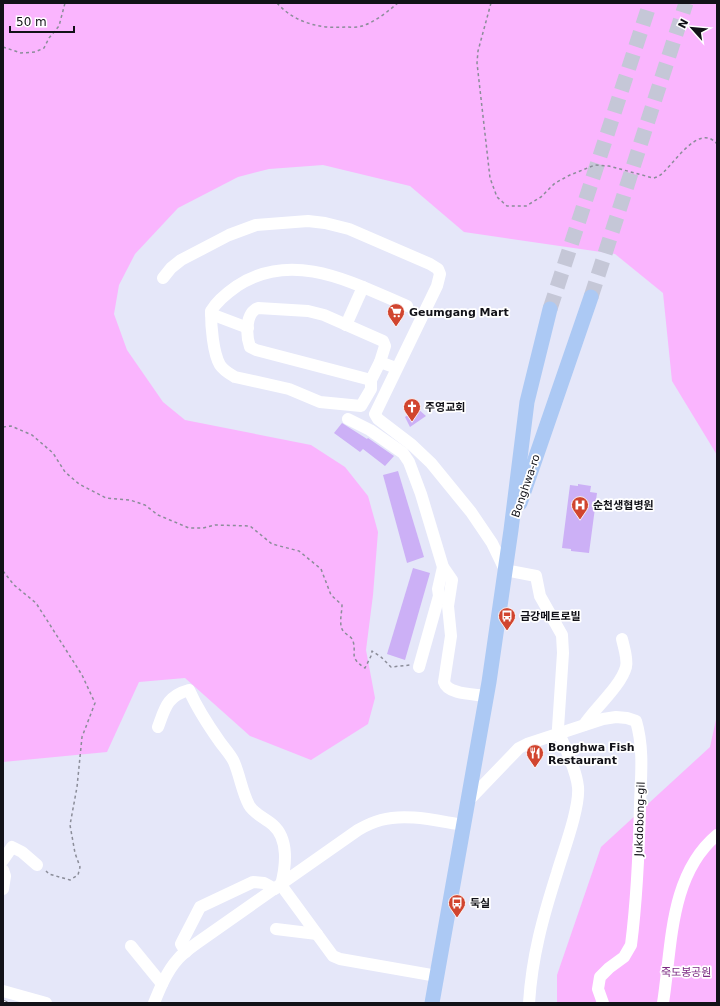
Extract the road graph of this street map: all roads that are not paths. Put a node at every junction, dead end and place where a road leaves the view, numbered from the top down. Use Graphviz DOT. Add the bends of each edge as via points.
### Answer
graph roads {
  1 [pos="163,278"];
  2 [pos="363,288"];
  3 [pos="591,297"];
  4 [pos="407,306"];
  5 [pos="550,309"];
  6 [pos="211,314"];
  7 [pos="346,325"];
  8 [pos="248,328"];
  9 [pos="380,362"];
  10 [pos="396,368"];
  11 [pos="371,380"];
  12 [pos="348,419"];
  13 [pos="511,530"];
  14 [pos="443,567"];
  15 [pos="505,570"];
  16 [pos="622,640"];
  17 [pos="419,666"];
  18 [pos="486,696"];
  19 [pos="584,725"];
  20 [pos="158,727"];
  21 [pos="559,733"];
  22 [pos="468,801"];
  23 [pos="464,825"];
  24 [pos="717,835"];
  25 [pos="3,860"];
  26 [pos="37,865"];
  27 [pos="3,870"];
  28 [pos="278,887"];
  29 [pos="3,889"];
  30 [pos="276,929"];
  31 [pos="317,934"];
  32 [pos="131,946"];
  33 [pos="186,952"];
  34 [pos="437,976"];
  35 [pos="162,984"];
  36 [pos="3,991"];
  37 [pos="46,1003"];
  38 [pos="154,1003"];
  39 [pos="432,1003"];
  40 [pos="529,1003"];
  41 [pos="602,1003"];
  42 [pos="663,1003"];
  1 -- 10 [label="street" via="171,268 190,254 228,235 256,225 308,221 349,229 430,264 438,269 440,274 440,280 427,309"];
  2 -- 4 [label="street"];
  2 -- 6 [label="street" via="312,271 285,270 246,280 214,306"];
  2 -- 7 [label="street"];
  3 -- 13 [label="main road, Bonghwa-ro"];
  5 -- 13 [label="main road, Bonghwa-ro" via="527,402"];
  6 -- 8 [label="street"];
  6 -- 11 [label="street" via="220,365 235,377 289,389 320,402 361,406 371,389"];
  7 -- 8 [label="street" via="308,311 258,308 251,314"];
  7 -- 9 [label="street" via="383,341 385,346"];
  8 -- 11 [label="street" via="250,347 256,350"];
  9 -- 10 [label="street"];
  9 -- 11 [label="street"];
  10 -- 15 [label="street" via="375,414 435,468 492,542"];
  12 -- 14 [label="street" via="370,430 403,453 409,462"];
  13 -- 15 [label="main road"];
  14 -- 17 [label="street" via="439,596"];
  14 -- 18 [label="street" via="452,580 448,606 451,636 444,682 449,689"];
  15 -- 18 [label="main road"];
  15 -- 21 [label="street" via="536,576 540,596 562,635"];
  16 -- 19 [label="street" via="626,667 607,698"];
  18 -- 22 [label="main road"];
  19 -- 21 [label="street, Jukdobong-gil"];
  19 -- 41 [label="street, Jukdobong-gil" via="616,717 636,721 642,758 639,852 631,945 624,957 600,977 598,989"];
  20 -- 28 [label="street" via="168,703 179,693 188,690 234,762 251,809 272,824 281,836 285,865"];
  21 -- 22 [label="street, Jukdobong-gil" via="519,748"];
  21 -- 40 [label="street" via="572,764 578,794 575,813 541,923 532,965"];
  22 -- 23 [label="main road"];
  23 -- 28 [label="street" via="397,817 381,820 358,830"];
  23 -- 34 [label="main road"];
  24 -- 42 [label="street" via="694,859 682,890 672,926"];
  25 -- 26 [label="street" via="12,847"];
  27 -- 29 [label="street"];
  28 -- 31 [label="street"];
  28 -- 33 [label="street"];
  28 -- 33 [label="street" via="253,882 200,908 183,940"];
  30 -- 31 [label="street"];
  31 -- 34 [label="street" via="329,952 340,959"];
  32 -- 35 [label="street"];
  33 -- 35 [label="street" via="178,959"];
  34 -- 39 [label="main road"];
  35 -- 38 [label="street"];
  36 -- 37 [label="street"];
}
